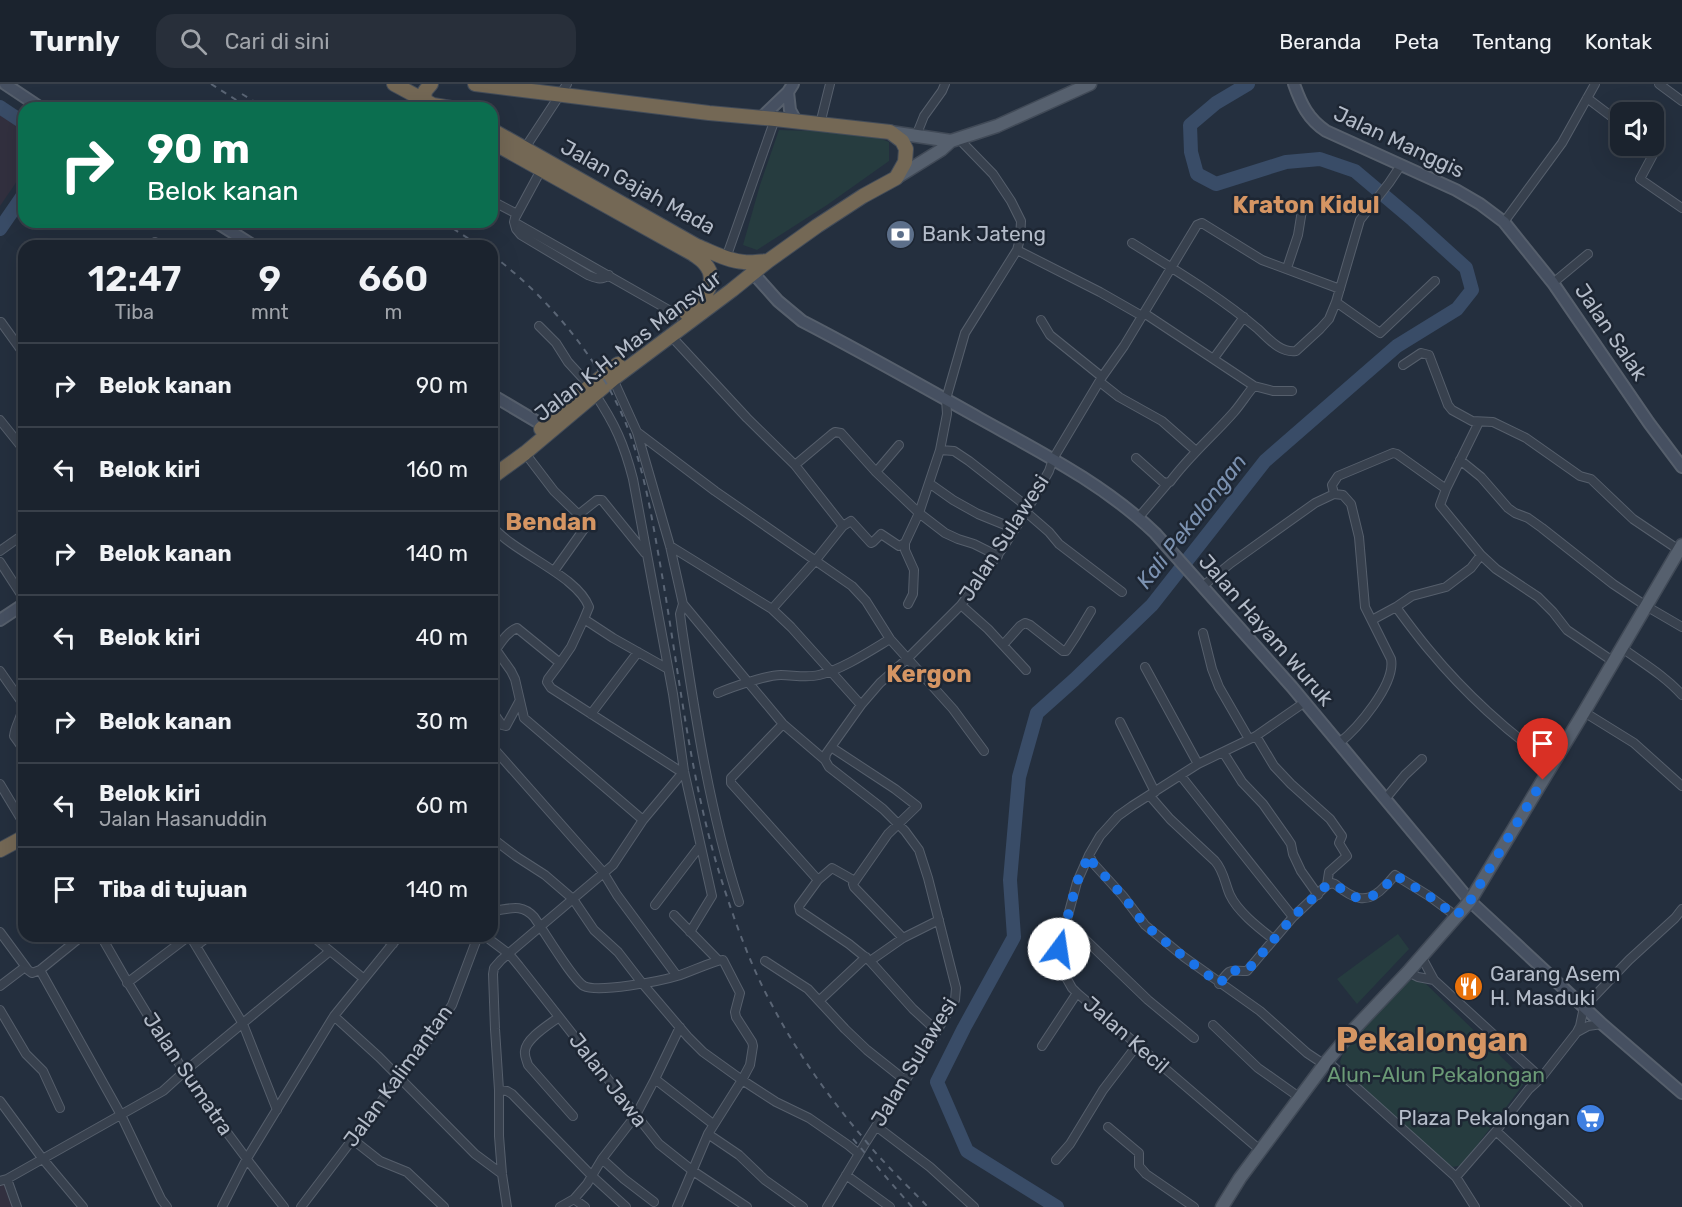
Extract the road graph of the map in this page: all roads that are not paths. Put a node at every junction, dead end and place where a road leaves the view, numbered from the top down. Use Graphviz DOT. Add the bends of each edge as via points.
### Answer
graph roads {
  1 [pos="5,84"];
  2 [pos="394,84"];
  3 [pos="431,84"];
  4 [pos="475,84"];
  5 [pos="830,84"];
  6 [pos="945,84"];
  7 [pos="1090,84"];
  8 [pos="1294,84"];
  9 [pos="1595,84"];
  10 [pos="1659,84"];
  11 [pos="790,88"];
  12 [pos="563,90"];
  13 [pos="1587,98"];
  14 [pos="1682,101"];
  15 [pos="32,102"];
  16 [pos="427,102"];
  17 [pos="430,102"];
  18 [pos="1610,115"];
  19 [pos="768,118"];
  20 [pos="796,121"];
  21 [pos="820,124"];
  22 [pos="890,132"];
  23 [pos="498,133"];
  24 [pos="916,136"];
  25 [pos="955,140"];
  26 [pos="498,145"];
  27 [pos="525,148"];
  28 [pos="1652,156"];
  29 [pos="1401,165"];
  30 [pos="541,170"];
  31 [pos="896,178"];
  32 [pos="1303,204"];
  33 [pos="498,205"];
  34 [pos="1682,208"];
  35 [pos="516,218"];
  36 [pos="1504,222"];
  37 [pos="226,228"];
  38 [pos="674,238"];
  39 [pos="244,240"];
  40 [pos="1132,243"];
  41 [pos="1017,250"];
  42 [pos="1588,254"];
  43 [pos="726,258"];
  44 [pos="768,261"];
  45 [pos="1171,267"];
  46 [pos="1287,268"];
  47 [pos="753,273"];
  48 [pos="1435,281"];
  49 [pos="1553,283"];
  50 [pos="1340,289"];
  51 [pos="1336,302"];
  52 [pos="1143,314"];
  53 [pos="681,317"];
  54 [pos="1244,317"];
  55 [pos="1041,320"];
  56 [pos="1,322"];
  57 [pos="539,326"];
  58 [pos="671,336"];
  59 [pos="18,346"];
  60 [pos="1214,358"];
  61 [pos="1403,365"];
  62 [pos="613,379"];
  63 [pos="1101,380"];
  64 [pos="1254,386"];
  65 [pos="592,390"];
  66 [pos="1292,391"];
  67 [pos="498,399"];
  68 [pos="946,399"];
  69 [pos="1479,422"];
  70 [pos="1,425"];
  71 [pos="548,428"];
  72 [pos="637,432"];
  73 [pos="18,443"];
  74 [pos="899,445"];
  75 [pos="940,450"];
  76 [pos="1196,451"];
  77 [pos="525,453"];
  78 [pos="1136,458"];
  79 [pos="1053,459"];
  80 [pos="1460,460"];
  81 [pos="512,462"];
  82 [pos="795,465"];
  83 [pos="1682,467"];
  84 [pos="498,472"];
  85 [pos="876,472"];
  86 [pos="929,483"];
  87 [pos="1168,483"];
  88 [pos="1446,489"];
  89 [pos="1334,494"];
  90 [pos="1027,510"];
  91 [pos="919,513"];
  92 [pos="578,515"];
  93 [pos="1139,517"];
  94 [pos="843,526"];
  95 [pos="1015,529"];
  96 [pos="498,533"];
  97 [pos="18,538"];
  98 [pos="905,543"];
  99 [pos="670,546"];
  100 [pos="1680,547"];
  101 [pos="0,551"];
  102 [pos="646,555"];
  103 [pos="1481,555"];
  104 [pos="998,556"];
  105 [pos="815,561"];
  106 [pos="0,562"];
  107 [pos="554,572"];
  108 [pos="1201,585"];
  109 [pos="18,590"];
  110 [pos="1122,592"];
  111 [pos="683,604"];
  112 [pos="908,604"];
  113 [pos="961,605"];
  114 [pos="1646,606"];
  115 [pos="1396,607"];
  116 [pos="18,608"];
  117 [pos="772,609"];
  118 [pos="1091,611"];
  119 [pos="584,619"];
  120 [pos="0,620"];
  121 [pos="1372,620"];
  122 [pos="1682,627"];
  123 [pos="1203,633"];
  124 [pos="890,639"];
  125 [pos="498,645"];
  126 [pos="1003,645"];
  127 [pos="1622,648"];
  128 [pos="638,652"];
  129 [pos="498,656"];
  130 [pos="908,658"];
  131 [pos="1614,662"];
  132 [pos="560,663"];
  133 [pos="1145,667"];
  134 [pos="668,669"];
  135 [pos="831,670"];
  136 [pos="1026,670"];
  137 [pos="0,671"];
  138 [pos="748,683"];
  139 [pos="718,693"];
  140 [pos="1682,695"];
  141 [pos="18,698"];
  142 [pos="519,702"];
  143 [pos="1305,702"];
  144 [pos="861,705"];
  145 [pos="1584,712"];
  146 [pos="591,714"];
  147 [pos="498,719"];
  148 [pos="18,722"];
  149 [pos="1120,722"];
  150 [pos="783,724"];
  151 [pos="1252,737"];
  152 [pos="18,742"];
  153 [pos="1339,743"];
  154 [pos="831,747"];
  155 [pos="984,752"];
  156 [pos="1223,752"];
  157 [pos="498,753"];
  158 [pos="1422,759"];
  159 [pos="825,760"];
  160 [pos="1552,763"];
  161 [pos="1198,764"];
  162 [pos="684,772"];
  163 [pos="1181,776"];
  164 [pos="0,784"];
  165 [pos="1682,786"];
  166 [pos="1152,794"];
  167 [pos="1386,798"];
  168 [pos="18,814"];
  169 [pos="643,820"];
  170 [pos="898,823"];
  171 [pos="18,840"];
  172 [pos="498,843"];
  173 [pos="700,846"];
  174 [pos="0,850"];
  175 [pos="1089,855"];
  176 [pos="603,872"];
  177 [pos="818,880"];
  178 [pos="855,881"];
  179 [pos="1327,885"];
  180 [pos="1318,895"];
  181 [pos="573,899"];
  182 [pos="1470,901"];
  183 [pos="739,902"];
  184 [pos="655,905"];
  185 [pos="1682,909"];
  186 [pos="498,910"];
  187 [pos="674,915"];
  188 [pos="1456,916"];
  189 [pos="1293,917"];
  190 [pos="939,920"];
  191 [pos="1066,921"];
  192 [pos="540,926"];
  193 [pos="0,932"];
  194 [pos="690,932"];
  195 [pos="903,939"];
  196 [pos="1274,939"];
  197 [pos="75,942"];
  198 [pos="104,942"];
  199 [pos="182,942"];
  200 [pos="194,942"];
  201 [pos="201,942"];
  202 [pos="319,942"];
  203 [pos="390,942"];
  204 [pos="476,942"];
  205 [pos="493,942"];
  206 [pos="393,944"];
  207 [pos="196,946"];
  208 [pos="330,951"];
  209 [pos="509,954"];
  210 [pos="1421,956"];
  211 [pos="868,959"];
  212 [pos="718,960"];
  213 [pos="765,961"];
  214 [pos="26,967"];
  215 [pos="40,970"];
  216 [pos="1408,972"];
  217 [pos="677,976"];
  218 [pos="363,978"];
  219 [pos="1434,980"];
  220 [pos="128,983"];
  221 [pos="642,983"];
  222 [pos="1220,984"];
  223 [pos="0,986"];
  224 [pos="1077,993"];
  225 [pos="820,1000"];
  226 [pos="1584,1007"];
  227 [pos="0,1010"];
  228 [pos="334,1016"];
  229 [pos="559,1017"];
  230 [pos="243,1024"];
  231 [pos="1602,1024"];
  232 [pos="1213,1025"];
  233 [pos="680,1027"];
  234 [pos="937,1031"];
  235 [pos="1577,1032"];
  236 [pos="1194,1038"];
  237 [pos="1138,1044"];
  238 [pos="1042,1046"];
  239 [pos="1326,1063"];
  240 [pos="185,1071"];
  241 [pos="399,1077"];
  242 [pos="1541,1078"];
  243 [pos="655,1079"];
  244 [pos="742,1080"];
  245 [pos="906,1081"];
  246 [pos="499,1090"];
  247 [pos="1681,1092"];
  248 [pos="1299,1097"];
  249 [pos="0,1101"];
  250 [pos="60,1108"];
  251 [pos="277,1110"];
  252 [pos="122,1115"];
  253 [pos="636,1115"];
  254 [pos="573,1116"];
  255 [pos="713,1124"];
  256 [pos="876,1126"];
  257 [pos="1108,1127"];
  258 [pos="1496,1131"];
  259 [pos="708,1134"];
  260 [pos="352,1139"];
  261 [pos="1260,1150"];
  262 [pos="859,1154"];
  263 [pos="42,1158"];
  264 [pos="602,1159"];
  265 [pos="246,1160"];
  266 [pos="1056,1160"];
  267 [pos="693,1171"];
  268 [pos="502,1174"];
  269 [pos="846,1175"];
  270 [pos="591,1176"];
  271 [pos="1456,1176"];
  272 [pos="3,1180"];
  273 [pos="574,1199"];
  274 [pos="654,1202"];
  275 [pos="17,1207"];
  276 [pos="82,1207"];
  277 [pos="167,1207"];
  278 [pos="222,1207"];
  279 [pos="284,1207"];
  280 [pos="301,1207"];
  281 [pos="444,1207"];
  282 [pos="507,1207"];
  283 [pos="560,1207"];
  284 [pos="585,1207"];
  285 [pos="626,1207"];
  286 [pos="677,1207"];
  287 [pos="747,1207"];
  288 [pos="803,1207"];
  289 [pos="827,1207"];
  290 [pos="890,1207"];
  291 [pos="974,1207"];
  292 [pos="1194,1207"];
  293 [pos="1222,1207"];
  294 [pos="1474,1207"];
  295 [pos="1578,1207"];
  1 -- 15 [label="street"];
  2 -- 16 [label="highway"];
  3 -- 17 [label="highway" via="425,91"];
  4 -- 12 [label="highway"];
  5 -- 21 [label="street"];
  6 -- 24 [label="street"];
  7 -- 25 [label="main road" via="997,126"];
  8 -- 29 [label="street, Jalan Manggis" via="1307,115 1316,124"];
  9 -- 13 [label="street"];
  10 -- 14 [label="street"];
  11 -- 19 [label="street"];
  11 -- 20 [label="street" via="790,110"];
  12 -- 19 [label="highway" via="709,113"];
  12 -- 27 [label="street"];
  13 -- 18 [label="street"];
  13 -- 36 [label="street" via="1562,143"];
  19 -- 20 [label="highway"];
  19 -- 43 [label="street"];
  20 -- 21 [label="highway"];
  21 -- 22 [label="highway"];
  22 -- 24 [label="main road"];
  22 -- 31 [label="highway" via="906,149 905,162"];
  23 -- 27 [label="highway, Jalan Gajah Mada"];
  24 -- 25 [label="main road"];
  25 -- 31 [label="main road"];
  25 -- 41 [label="street" via="993,174 1011,201 1021,221"];
  26 -- 30 [label="highway"];
  27 -- 38 [label="highway, Jalan Gajah Mada"];
  28 -- 34 [label="street" via="1640,179"];
  29 -- 36 [label="street, Jalan Manggis" via="1456,190"];
  29 -- 50 [label="street" via="1359,224"];
  30 -- 35 [label="street"];
  30 -- 38 [label="highway"];
  31 -- 44 [label="highway, Jalan K.H. Mas Mansyur" via="863,195"];
  32 -- 46 [label="street"];
  33 -- 35 [label="street"];
  35 -- 53 [label="street"];
  36 -- 49 [label="street, Jalan Salak"];
  37 -- 39 [label="street"];
  38 -- 43 [label="highway, Jalan Gajah Mada"];
  38 -- 53 [label="highway, Jalan K.H. Mas Mansyur" via="705,263 711,282 701,301"];
  40 -- 45 [label="street"];
  41 -- 52 [label="street"];
  41 -- 68 [label="street" via="965,333"];
  42 -- 49 [label="street"];
  43 -- 44 [label="highway, Jalan Gajah Mada"];
  44 -- 47 [label="highway, Jalan K.H. Mas Mansyur"];
  45 -- 46 [label="street, Jalan Sulawesi" via="1195,227 1202,224 1250,254"];
  45 -- 52 [label="street, Jalan Sulawesi"];
  45 -- 54 [label="street"];
  46 -- 50 [label="street"];
  47 -- 58 [label="highway, Jalan K.H. Mas Mansyur"];
  47 -- 68 [label="street, Jalan Hayam Wuruk" via="802,321"];
  48 -- 51 [label="street" via="1380,333"];
  49 -- 83 [label="street, Jalan Salak"];
  50 -- 51 [label="street"];
  51 -- 54 [label="street" via="1329,319 1293,352 1282,349"];
  52 -- 60 [label="street"];
  52 -- 63 [label="street, Jalan Sulawesi"];
  53 -- 65 [label="highway, Jalan K.H. Mas Mansyur"];
  54 -- 60 [label="street"];
  55 -- 63 [label="street" via="1050,335"];
  56 -- 59 [label="street"];
  57 -- 65 [label="street"];
  58 -- 62 [label="highway, Jalan K.H. Mas Mansyur"];
  58 -- 82 [label="street"];
  60 -- 64 [label="street"];
  61 -- 69 [label="street" via="1421,353 1429,355 1450,408"];
  62 -- 65 [label="highway, Jalan K.H. Mas Mansyur"];
  62 -- 72 [label="street"];
  63 -- 76 [label="street" via="1119,397 1162,421"];
  63 -- 79 [label="street, Jalan Sulawesi"];
  64 -- 66 [label="street"];
  64 -- 76 [label="street"];
  65 -- 71 [label="highway, Jalan K.H. Mas Mansyur"];
  65 -- 102 [label="street" via="608,413 627,456"];
  67 -- 71 [label="street"];
  68 -- 75 [label="street"];
  68 -- 79 [label="street, Jalan Hayam Wuruk"];
  69 -- 80 [label="street"];
  69 -- 100 [label="street" via="1493,422 1526,438 1580,476 1591,479 1633,519"];
  70 -- 73 [label="street"];
  71 -- 77 [label="highway, Jalan K.H. Mas Mansyur"];
  71 -- 81 [label="highway, Jalan K.H. Mas Mansyur"];
  72 -- 99 [label="street"];
  72 -- 105 [label="street"];
  74 -- 85 [label="street"];
  75 -- 86 [label="street"];
  75 -- 90 [label="street" via="954,452 969,461"];
  76 -- 87 [label="street"];
  77 -- 81 [label="highway, Jalan K.H. Mas Mansyur"];
  77 -- 92 [label="street"];
  78 -- 87 [label="street"];
  79 -- 90 [label="street, Jalan Sulawesi"];
  79 -- 93 [label="street, Jalan Hayam Wuruk"];
  80 -- 88 [label="street"];
  80 -- 114 [label="street" via="1508,508 1528,518"];
  81 -- 84 [label="highway, Jalan K.H. Mas Mansyur"];
  82 -- 85 [label="street" via="836,432"];
  82 -- 94 [label="street"];
  85 -- 91 [label="street"];
  86 -- 91 [label="street"];
  86 -- 95 [label="street" via="978,514"];
  87 -- 93 [label="street"];
  88 -- 89 [label="street" via="1393,453 1338,476 1332,484"];
  88 -- 103 [label="street" via="1441,506"];
  89 -- 108 [label="street" via="1315,503"];
  89 -- 121 [label="street" via="1343,495 1351,504 1359,537 1363,599"];
  90 -- 95 [label="street, Jalan Sulawesi"];
  90 -- 110 [label="street" via="1059,544"];
  91 -- 98 [label="street"];
  91 -- 104 [label="street" via="945,533"];
  92 -- 102 [label="street" via="602,500"];
  92 -- 107 [label="street" via="585,523 584,528"];
  93 -- 108 [label="street, Jalan Hayam Wuruk"];
  94 -- 98 [label="street" via="851,522 871,543 881,534 899,546"];
  94 -- 105 [label="street"];
  95 -- 104 [label="street, Jalan Sulawesi"];
  96 -- 107 [label="street"];
  97 -- 101 [label="street"];
  98 -- 112 [label="street" via="914,570 913,594"];
  99 -- 111 [label="street"];
  99 -- 117 [label="street"];
  100 -- 114 [label="main road"];
  102 -- 134 [label="street"];
  103 -- 115 [label="street" via="1446,587 1412,596"];
  103 -- 131 [label="street" via="1538,597 1567,630"];
  104 -- 113 [label="street, Jalan Sulawesi"];
  105 -- 117 [label="street"];
  105 -- 124 [label="street" via="859,593"];
  106 -- 109 [label="street"];
  107 -- 119 [label="street" via="587,602"];
  108 -- 143 [label="street, Jalan Hayam Wuruk"];
  111 -- 138 [label="street"];
  111 -- 183 [label="street" via="682,628 705,771"];
  113 -- 126 [label="street"];
  113 -- 130 [label="street, Jalan Sulawesi"];
  114 -- 122 [label="street"];
  114 -- 127 [label="main road"];
  115 -- 121 [label="street"];
  115 -- 160 [label="street" via="1459,683 1519,739"];
  116 -- 120 [label="street"];
  117 -- 135 [label="street"];
  118 -- 126 [label="street" via="1066,651 1025,623"];
  119 -- 128 [label="street"];
  119 -- 132 [label="street"];
  121 -- 153 [label="street" via="1391,659 1391,671 1369,712"];
  123 -- 151 [label="street" via="1219,687"];
  124 -- 130 [label="street"];
  124 -- 135 [label="street"];
  125 -- 132 [label="street" via="517,628"];
  126 -- 136 [label="street"];
  127 -- 131 [label="main road"];
  127 -- 140 [label="street"];
  128 -- 134 [label="street"];
  128 -- 146 [label="street"];
  129 -- 142 [label="street" via="511,670"];
  130 -- 144 [label="street, Jalan Sulawesi"];
  130 -- 155 [label="street"];
  131 -- 145 [label="main road"];
  132 -- 146 [label="street" via="548,679 550,688"];
  133 -- 161 [label="street"];
  134 -- 162 [label="street"];
  135 -- 138 [label="street" via="815,676 778,675"];
  135 -- 144 [label="street"];
  137 -- 141 [label="street"];
  138 -- 139 [label="street"];
  138 -- 150 [label="street"];
  142 -- 147 [label="street" via="506,726"];
  142 -- 169 [label="street" via="524,718"];
  143 -- 151 [label="street, Jalan Kecil"];
  143 -- 153 [label="street, Jalan Hayam Wuruk"];
  144 -- 154 [label="street, Jalan Sulawesi"];
  145 -- 160 [label="main road"];
  145 -- 165 [label="street" via="1634,743"];
  146 -- 162 [label="street"];
  148 -- 152 [label="street" via="14,736"];
  149 -- 166 [label="street"];
  150 -- 159 [label="street"];
  150 -- 177 [label="street" via="730,779"];
  151 -- 156 [label="street, Jalan Kecil"];
  151 -- 179 [label="street" via="1342,836 1339,843 1347,856 1329,872"];
  153 -- 167 [label="street, Jalan Hayam Wuruk"];
  154 -- 159 [label="street, Jalan Sulawesi"];
  154 -- 170 [label="street" via="917,806"];
  156 -- 161 [label="street, Jalan Kecil"];
  156 -- 180 [label="street" via="1291,844 1300,871"];
  157 -- 176 [label="street"];
  158 -- 167 [label="street"];
  159 -- 170 [label="street, Jalan Sulawesi"];
  160 -- 182 [label="main road"];
  161 -- 163 [label="street, Jalan Kecil"];
  162 -- 169 [label="street"];
  162 -- 173 [label="street"];
  163 -- 166 [label="street, Jalan Kecil"];
  163 -- 189 [label="street"];
  164 -- 168 [label="street"];
  166 -- 175 [label="street, Jalan Kecil" via="1118,816"];
  166 -- 196 [label="street" via="1170,819 1220,866 1232,898"];
  167 -- 182 [label="street, Jalan Hayam Wuruk"];
  169 -- 176 [label="street" via="617,861"];
  170 -- 178 [label="street"];
  170 -- 190 [label="street, Jalan Sulawesi" via="919,850"];
  171 -- 174 [label="highway"];
  172 -- 181 [label="street"];
  173 -- 184 [label="street"];
  173 -- 194 [label="street" via="712,896"];
  175 -- 191 [label="street, Jalan Kecil"];
  175 -- 222 [label="street" via="1145,925"];
  176 -- 181 [label="street"];
  176 -- 217 [label="street"];
  177 -- 178 [label="street" via="832,868"];
  177 -- 211 [label="street" via="798,906 800,911"];
  178 -- 195 [label="street" via="854,887"];
  179 -- 180 [label="street"];
  179 -- 188 [label="street" via="1335,884 1352,897 1368,898 1395,875"];
  180 -- 189 [label="street"];
  181 -- 192 [label="street"];
  181 -- 221 [label="street" via="594,930 618,952"];
  182 -- 188 [label="main road"];
  182 -- 226 [label="street, Jalan Hayam Wuruk"];
  185 -- 226 [label="street"];
  186 -- 192 [label="street" via="520,908 529,912"];
  187 -- 194 [label="street"];
  188 -- 210 [label="main road"];
  189 -- 196 [label="street"];
  190 -- 195 [label="street"];
  190 -- 234 [label="street, Jalan Sulawesi" via="957,988 955,1000"];
  191 -- 224 [label="street, Jalan Kecil" via="1059,963"];
  191 -- 236 [label="street"];
  192 -- 209 [label="street"];
  192 -- 221 [label="street" via="583,986"];
  193 -- 214 [label="street"];
  194 -- 212 [label="street"];
  195 -- 211 [label="street"];
  196 -- 222 [label="street" via="1247,971 1233,969"];
  197 -- 215 [label="street"];
  198 -- 220 [label="street, Jalan Sumatra"];
  199 -- 220 [label="street"];
  200 -- 207 [label="street"];
  201 -- 207 [label="street"];
  202 -- 208 [label="street"];
  203 -- 206 [label="street"];
  204 -- 241 [label="street, Jalan Kalimantan" via="452,1005"];
  205 -- 209 [label="street, Jalan Jawa"];
  206 -- 218 [label="street"];
  207 -- 230 [label="street"];
  208 -- 218 [label="street"];
  208 -- 230 [label="street"];
  209 -- 229 [label="street, Jalan Jawa"];
  209 -- 246 [label="street" via="497,963 493,974"];
  210 -- 216 [label="main road"];
  210 -- 219 [label="street"];
  211 -- 225 [label="street"];
  211 -- 234 [label="street"];
  212 -- 217 [label="street"];
  212 -- 244 [label="street" via="724,962 739,989 736,1017 753,1044 750,1065"];
  213 -- 225 [label="street"];
  214 -- 215 [label="street" via="32,973"];
  214 -- 223 [label="street"];
  215 -- 252 [label="street"];
  216 -- 219 [label="street"];
  216 -- 239 [label="main road"];
  217 -- 221 [label="street"];
  218 -- 228 [label="street"];
  219 -- 242 [label="street"];
  220 -- 240 [label="street, Jalan Sumatra"];
  221 -- 233 [label="street"];
  222 -- 239 [label="street" via="1260,1011 1307,1053"];
  224 -- 237 [label="street, Jalan Kecil"];
  224 -- 238 [label="street"];
  225 -- 245 [label="street" via="867,1050"];
  226 -- 231 [label="street, Jalan Hayam Wuruk"];
  226 -- 235 [label="street"];
  227 -- 250 [label="street" via="26,1054 43,1071"];
  228 -- 241 [label="street"];
  228 -- 251 [label="street"];
  229 -- 253 [label="street, Jalan Jawa"];
  229 -- 254 [label="street" via="533,1038 525,1056 528,1065"];
  230 -- 240 [label="street"];
  230 -- 251 [label="street"];
  231 -- 235 [label="street"];
  231 -- 247 [label="street, Jalan Hayam Wuruk"];
  232 -- 248 [label="street" via="1258,1068"];
  233 -- 243 [label="street"];
  233 -- 244 [label="street" via="703,1052"];
  234 -- 245 [label="street, Jalan Sulawesi"];
  235 -- 242 [label="street"];
  237 -- 261 [label="street, Jalan Kecil"];
  237 -- 266 [label="street"];
  239 -- 248 [label="main road"];
  239 -- 271 [label="street"];
  240 -- 252 [label="street" via="163,1091"];
  240 -- 265 [label="street, Jalan Sumatra"];
  241 -- 260 [label="street, Jalan Kalimantan"];
  241 -- 268 [label="street" via="475,1154"];
  242 -- 258 [label="street"];
  243 -- 253 [label="street"];
  243 -- 255 [label="street"];
  244 -- 255 [label="street"];
  244 -- 262 [label="street" via="809,1118"];
  245 -- 256 [label="street, Jalan Sulawesi"];
  246 -- 268 [label="street"];
  246 -- 270 [label="street" via="512,1094"];
  248 -- 261 [label="main road"];
  249 -- 263 [label="street"];
  251 -- 265 [label="street"];
  252 -- 263 [label="street"];
  252 -- 277 [label="street"];
  253 -- 264 [label="street"];
  253 -- 267 [label="street, Jalan Jawa" via="659,1144"];
  255 -- 259 [label="street"];
  256 -- 262 [label="street, Jalan Sulawesi"];
  256 -- 291 [label="street"];
  257 -- 292 [label="street" via="1138,1153 1139,1166 1146,1174"];
  258 -- 271 [label="street"];
  258 -- 295 [label="street"];
  259 -- 267 [label="street"];
  259 -- 288 [label="street"];
  260 -- 280 [label="street, Jalan Kalimantan"];
  260 -- 281 [label="street" via="380,1161 407,1172"];
  261 -- 293 [label="main road"];
  262 -- 269 [label="street, Jalan Sulawesi"];
  263 -- 272 [label="street"];
  263 -- 276 [label="street"];
  264 -- 270 [label="street"];
  264 -- 274 [label="street"];
  265 -- 278 [label="street"];
  265 -- 279 [label="street, Jalan Sumatra"];
  267 -- 286 [label="street"];
  267 -- 287 [label="street, Jalan Jawa"];
  268 -- 282 [label="street"];
  269 -- 289 [label="street, Jalan Sulawesi"];
  269 -- 290 [label="street"];
  270 -- 273 [label="street"];
  270 -- 285 [label="street"];
  271 -- 294 [label="street"];
  272 -- 275 [label="street"];
  273 -- 283 [label="street"];
  273 -- 284 [label="street"];
}
